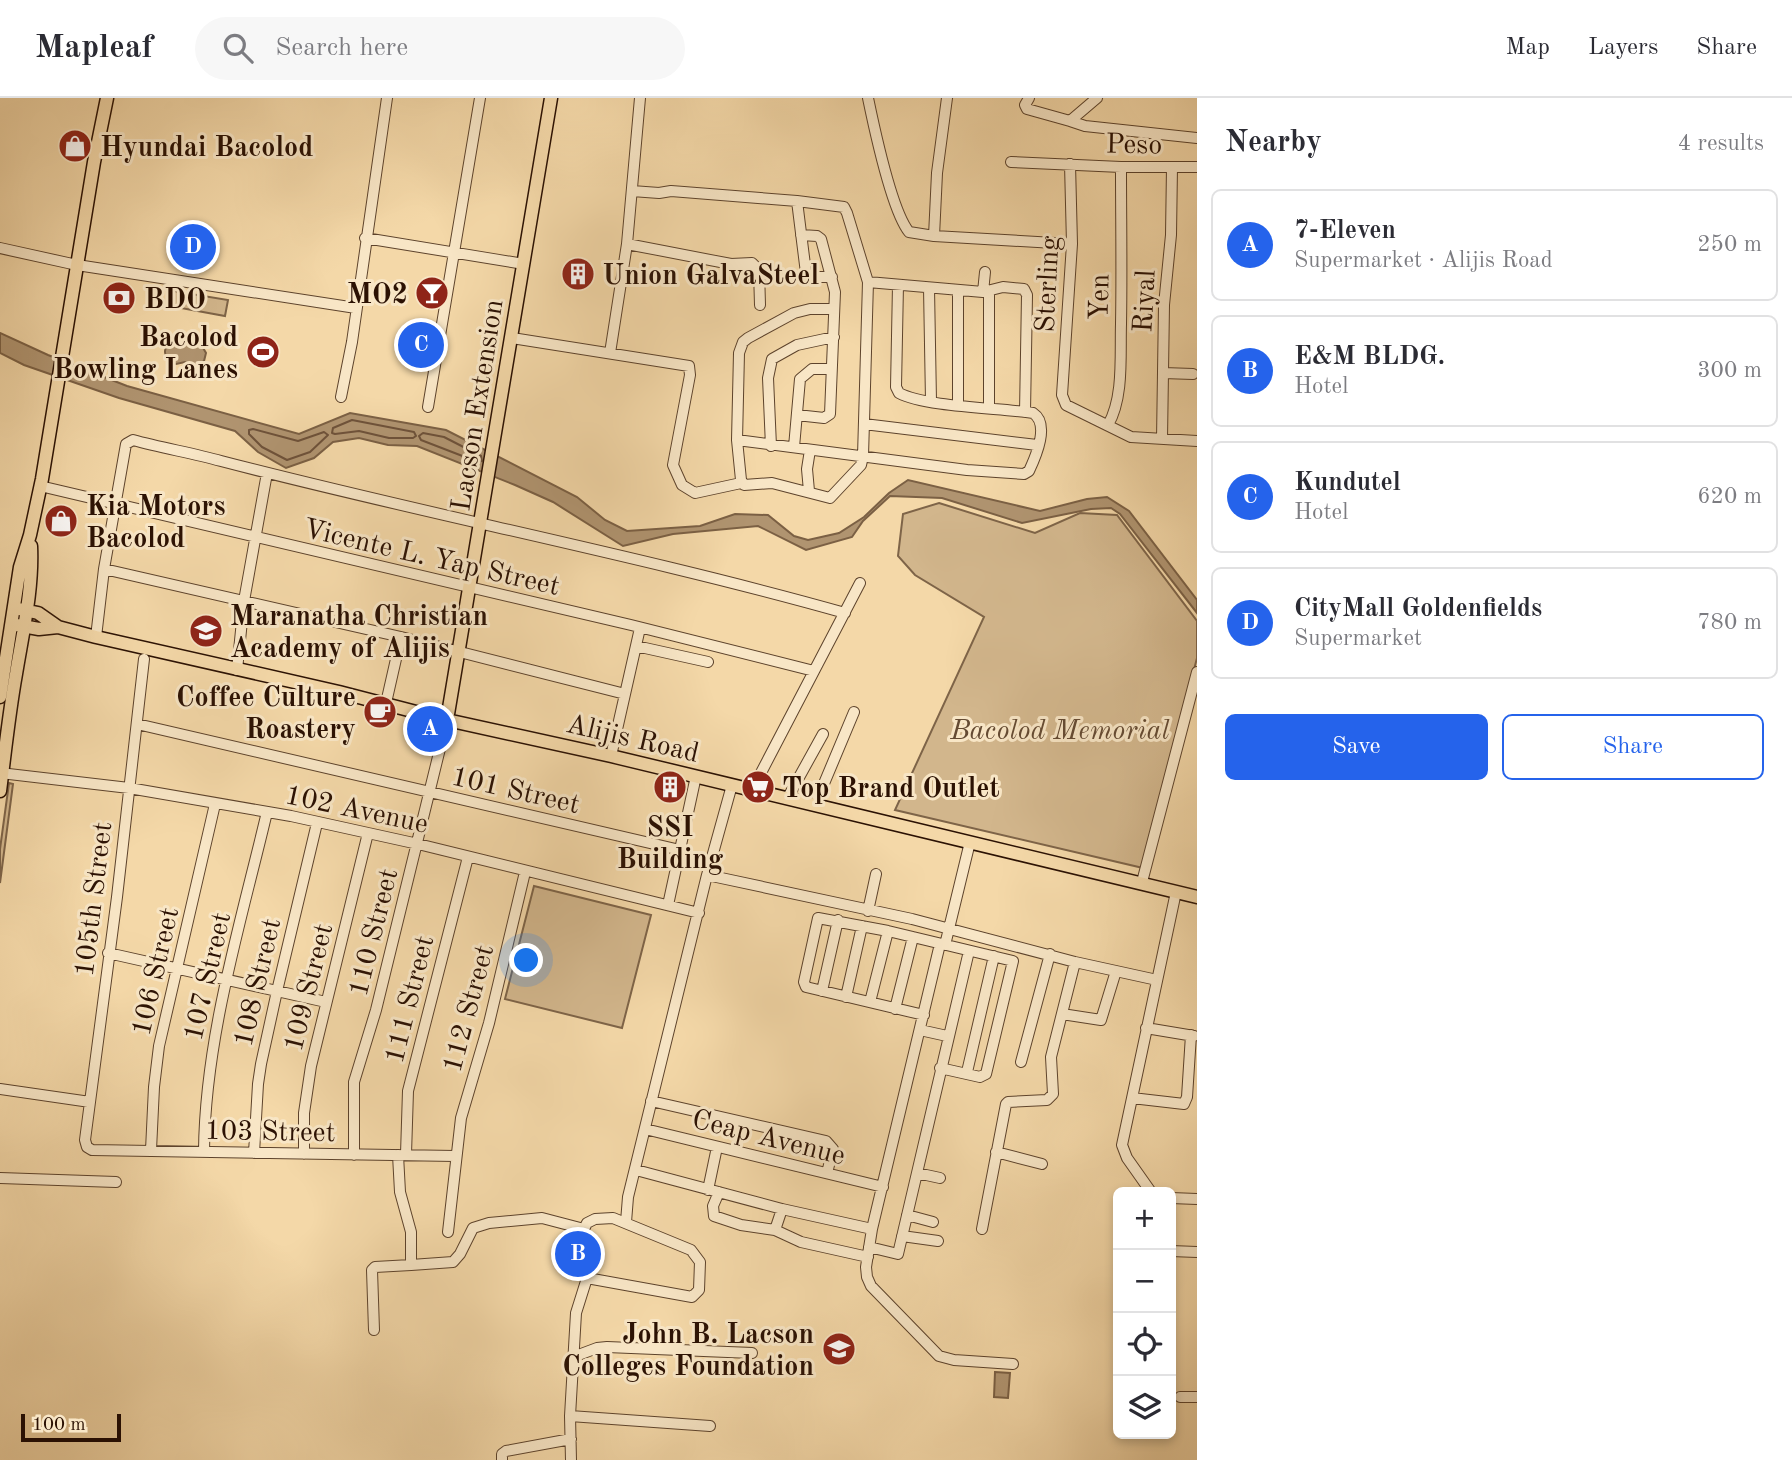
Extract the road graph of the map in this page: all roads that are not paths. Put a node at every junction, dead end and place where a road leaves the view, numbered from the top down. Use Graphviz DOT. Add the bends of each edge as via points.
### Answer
graph roads {
  1 [pos="107,98"];
  2 [pos="387,98"];
  3 [pos="480,98"];
  4 [pos="551,98"];
  5 [pos="640,98"];
  6 [pos="868,98"];
  7 [pos="947,98"];
  8 [pos="1029,98"];
  9 [pos="1097,98"];
  10 [pos="1070,121"];
  11 [pos="1197,138"];
  12 [pos="1011,162"];
  13 [pos="1070,164"];
  14 [pos="1121,167"];
  15 [pos="1172,167"];
  16 [pos="1197,167"];
  17 [pos="633,188"];
  18 [pos="797,201"];
  19 [pos="801,235"];
  20 [pos="934,236"];
  21 [pos="365,238"];
  22 [pos="627,244"];
  23 [pos="1072,244"];
  24 [pos="0,248"];
  25 [pos="454,253"];
  26 [pos="523,264"];
  27 [pos="77,265"];
  28 [pos="985,272"];
  29 [pos="832,276"];
  30 [pos="868,282"];
  31 [pos="898,285"];
  32 [pos="929,288"];
  33 [pos="958,290"];
  34 [pos="986,291"];
  35 [pos="760,305"];
  36 [pos="356,308"];
  37 [pos="834,309"];
  38 [pos="834,337"];
  39 [pos="512,338"];
  40 [pos="610,353"];
  41 [pos="830,369"];
  42 [pos="1163,373"];
  43 [pos="1193,374"];
  44 [pos="341,397"];
  45 [pos="931,401"];
  46 [pos="957,404"];
  47 [pos="428,407"];
  48 [pos="989,407"];
  49 [pos="1025,412"];
  50 [pos="797,415"];
  51 [pos="864,424"];
  52 [pos="1108,425"];
  53 [pos="1161,439"];
  54 [pos="737,440"];
  55 [pos="1197,441"];
  56 [pos="1037,445"];
  57 [pos="771,446"];
  58 [pos="794,447"];
  59 [pos="810,450"];
  60 [pos="863,456"];
  61 [pos="267,473"];
  62 [pos="741,483"];
  63 [pos="40,486"];
  64 [pos="808,491"];
  65 [pos="115,505"];
  66 [pos="482,524"];
  67 [pos="256,538"];
  68 [pos="104,569"];
  69 [pos="860,583"];
  70 [pos="471,588"];
  71 [pos="244,601"];
  72 [pos="21,609"];
  73 [pos="845,613"];
  74 [pos="11,624"];
  75 [pos="24,626"];
  76 [pos="58,627"];
  77 [pos="640,628"];
  78 [pos="401,636"];
  79 [pos="96,637"];
  80 [pos="636,646"];
  81 [pos="460,652"];
  82 [pos="144,659"];
  83 [pos="708,662"];
  84 [pos="237,670"];
  85 [pos="814,671"];
  86 [pos="1197,672"];
  87 [pos="625,694"];
  88 [pos="0,697"];
  89 [pos="386,703"];
  90 [pos="854,712"];
  91 [pos="447,720"];
  92 [pos="137,724"];
  93 [pos="823,734"];
  94 [pos="611,756"];
  95 [pos="1,773"];
  96 [pos="696,776"];
  97 [pos="732,785"];
  98 [pos="129,788"];
  99 [pos="752,790"];
  100 [pos="0,791"];
  101 [pos="428,793"];
  102 [pos="787,799"];
  103 [pos="215,804"];
  104 [pos="815,805"];
  105 [pos="267,812"];
  106 [pos="317,822"];
  107 [pos="368,833"];
  108 [pos="970,842"];
  109 [pos="418,844"];
  110 [pos="680,850"];
  111 [pos="468,857"];
  112 [pos="525,872"];
  113 [pos="876,874"];
  114 [pos="707,876"];
  115 [pos="1142,882"];
  116 [pos="1176,892"];
  117 [pos="1197,897"];
  118 [pos="668,905"];
  119 [pos="868,911"];
  120 [pos="699,913"];
  121 [pos="838,920"];
  122 [pos="862,926"];
  123 [pos="949,929"];
  124 [pos="888,931"];
  125 [pos="913,937"];
  126 [pos="942,945"];
  127 [pos="969,951"];
  128 [pos="108,953"];
  129 [pos="1049,954"];
  130 [pos="994,957"];
  131 [pos="1076,962"];
  132 [pos="177,967"];
  133 [pos="1116,971"];
  134 [pos="228,979"];
  135 [pos="1157,980"];
  136 [pos="276,991"];
  137 [pos="822,991"];
  138 [pos="846,997"];
  139 [pos="326,1002"];
  140 [pos="870,1002"];
  141 [pos="895,1009"];
  142 [pos="1062,1014"];
  143 [pos="924,1015"];
  144 [pos="1146,1028"];
  145 [pos="920,1030"];
  146 [pos="1194,1035"];
  147 [pos="947,1036"];
  148 [pos="1021,1062"];
  149 [pos="940,1068"];
  150 [pos="967,1072"];
  151 [pos="0,1089"];
  152 [pos="1132,1098"];
  153 [pos="1192,1098"];
  154 [pos="651,1101"];
  155 [pos="90,1102"];
  156 [pos="645,1129"];
  157 [pos="86,1145"];
  158 [pos="717,1147"];
  159 [pos="151,1150"];
  160 [pos="204,1151"];
  161 [pos="254,1153"];
  162 [pos="996,1153"];
  163 [pos="303,1154"];
  164 [pos="402,1154"];
  165 [pos="354,1155"];
  166 [pos="455,1156"];
  167 [pos="1042,1164"];
  168 [pos="636,1170"];
  169 [pos="827,1173"];
  170 [pos="917,1173"];
  171 [pos="0,1178"];
  172 [pos="940,1178"];
  173 [pos="116,1182"];
  174 [pos="883,1187"];
  175 [pos="1147,1187"];
  176 [pos="714,1191"];
  177 [pos="1176,1198"];
  178 [pos="1197,1199"];
  179 [pos="782,1209"];
  180 [pos="907,1215"];
  181 [pos="626,1222"];
  182 [pos="933,1222"];
  183 [pos="584,1229"];
  184 [pos="873,1229"];
  185 [pos="982,1229"];
  186 [pos="775,1230"];
  187 [pos="448,1232"];
  188 [pos="902,1236"];
  189 [pos="938,1241"];
  190 [pos="1176,1251"];
  191 [pos="868,1252"];
  192 [pos="1197,1252"];
  193 [pos="411,1265"];
  194 [pos="587,1278"];
  195 [pos="374,1330"];
  196 [pos="752,1353"];
  197 [pos="573,1357"];
  198 [pos="1013,1364"];
  199 [pos="1180,1397"];
  200 [pos="1197,1398"];
  201 [pos="570,1416"];
  202 [pos="709,1426"];
  203 [pos="571,1439"];
  204 [pos="502,1460"];
  205 [pos="570,1460"];
  1 -- 27 [label="main road"];
  2 -- 21 [label="street"];
  3 -- 25 [label="street"];
  4 -- 26 [label="main road, Lacson Extension"];
  5 -- 17 [label="street"];
  6 -- 20 [label="street" via="901,220 909,232"];
  7 -- 20 [label="street"];
  8 -- 10 [label="street" via="1027,109"];
  9 -- 10 [label="street"];
  10 -- 11 [label="street"];
  12 -- 13 [label="street, Peso"];
  13 -- 14 [label="street, Peso"];
  13 -- 23 [label="street, Sterling"];
  14 -- 15 [label="street, Peso"];
  14 -- 52 [label="street, Yen" via="1119,382"];
  15 -- 16 [label="street, Peso"];
  15 -- 42 [label="street, Riyal"];
  17 -- 18 [label="street" via="659,194 671,191"];
  17 -- 22 [label="street"];
  18 -- 19 [label="street"];
  18 -- 30 [label="street" via="845,209"];
  19 -- 29 [label="street" via="821,239"];
  19 -- 29 [label="street" via="806,273 816,278"];
  20 -- 23 [label="street"];
  21 -- 25 [label="street"];
  21 -- 36 [label="street"];
  22 -- 35 [label="street" via="731,264 752,263 759,270"];
  22 -- 40 [label="street"];
  23 -- 52 [label="street, Sterling" via="1062,395 1066,405"];
  24 -- 27 [label="street"];
  25 -- 26 [label="street"];
  25 -- 47 [label="street"];
  26 -- 39 [label="main road, Lacson Extension"];
  27 -- 36 [label="street"];
  27 -- 63 [label="main road"];
  28 -- 34 [label="street"];
  29 -- 37 [label="street"];
  30 -- 31 [label="street"];
  30 -- 51 [label="street"];
  31 -- 32 [label="street"];
  31 -- 45 [label="street" via="896,387 907,397"];
  32 -- 33 [label="street"];
  32 -- 45 [label="street"];
  33 -- 34 [label="street"];
  33 -- 46 [label="street"];
  34 -- 48 [label="street"];
  34 -- 49 [label="street" via="1020,287 1026,291"];
  36 -- 44 [label="street"];
  37 -- 38 [label="street"];
  37 -- 54 [label="street" via="802,310 743,342"];
  38 -- 41 [label="street"];
  38 -- 57 [label="street" via="796,345 772,359 768,378"];
  39 -- 40 [label="street"];
  39 -- 66 [label="main road, Lacson Extension"];
  40 -- 62 [label="street" via="689,366 673,465 682,485 695,493"];
  41 -- 50 [label="street" via="815,368 803,374"];
  41 -- 50 [label="street" via="830,414 824,418"];
  42 -- 43 [label="street"];
  42 -- 53 [label="street, Riyal"];
  45 -- 46 [label="street"];
  46 -- 48 [label="street"];
  48 -- 49 [label="street"];
  49 -- 56 [label="street" via="1041,421"];
  50 -- 58 [label="street"];
  51 -- 56 [label="street"];
  51 -- 60 [label="street"];
  52 -- 53 [label="street" via="1131,437"];
  53 -- 55 [label="street"];
  54 -- 57 [label="street"];
  54 -- 62 [label="street"];
  56 -- 60 [label="street" via="1031,469 1024,474"];
  57 -- 58 [label="street"];
  58 -- 59 [label="street"];
  59 -- 60 [label="street"];
  59 -- 64 [label="street"];
  60 -- 64 [label="street" via="861,465 834,496"];
  61 -- 65 [label="street" via="130,441"];
  61 -- 66 [label="street"];
  61 -- 67 [label="street"];
  62 -- 64 [label="street" via="772,483"];
  63 -- 65 [label="street, Vicente L. Yap Street"];
  63 -- 72 [label="main road" via="30,535 32,569"];
  65 -- 67 [label="street, Vicente L. Yap Street"];
  65 -- 68 [label="street"];
  66 -- 70 [label="main road, Lacson Extension"];
  66 -- 73 [label="street"];
  67 -- 70 [label="street, Vicente L. Yap Street"];
  67 -- 71 [label="street"];
  68 -- 71 [label="street"];
  68 -- 79 [label="street"];
  69 -- 73 [label="street"];
  70 -- 77 [label="street, Vicente L. Yap Street"];
  70 -- 81 [label="main road, Lacson Extension"];
  71 -- 78 [label="street"];
  71 -- 84 [label="street"];
  72 -- 74 [label="main road"];
  72 -- 75 [label="main road"];
  72 -- 76 [label="main road, Alijis Road" via="44,616"];
  73 -- 85 [label="street"];
  74 -- 75 [label="main road, Alijis Road"];
  74 -- 88 [label="main road"];
  75 -- 76 [label="main road, Alijis Road"];
  75 -- 95 [label="main road"];
  76 -- 79 [label="main road, Alijis Road"];
  77 -- 80 [label="street"];
  77 -- 85 [label="street, Vicente L. Yap Street"];
  78 -- 81 [label="street"];
  78 -- 89 [label="street"];
  79 -- 84 [label="main road, Alijis Road"];
  80 -- 83 [label="street"];
  80 -- 87 [label="street"];
  81 -- 87 [label="street"];
  81 -- 91 [label="main road, Lacson Extension"];
  82 -- 92 [label="street, 105th Street"];
  84 -- 89 [label="main road, Alijis Road"];
  85 -- 99 [label="street"];
  86 -- 115 [label="street"];
  87 -- 94 [label="street"];
  89 -- 91 [label="main road, Alijis Road"];
  90 -- 104 [label="street"];
  91 -- 94 [label="main road, Alijis Road"];
  91 -- 101 [label="street, 110 Street"];
  92 -- 98 [label="street, 105th Street"];
  92 -- 101 [label="street, 101 Street"];
  93 -- 102 [label="street"];
  94 -- 96 [label="main road, Alijis Road"];
  95 -- 98 [label="street, 102 Avenue"];
  95 -- 100 [label="main road"];
  96 -- 97 [label="main road, Alijis Road"];
  96 -- 110 [label="street"];
  97 -- 99 [label="main road, Alijis Road"];
  97 -- 114 [label="street"];
  98 -- 103 [label="street, 102 Avenue"];
  98 -- 128 [label="street, 105th Street"];
  99 -- 102 [label="main road, Alijis Road"];
  101 -- 109 [label="street, 110 Street"];
  101 -- 110 [label="street, 101 Street"];
  102 -- 104 [label="main road, Alijis Road"];
  103 -- 105 [label="street, 102 Avenue"];
  103 -- 132 [label="street, 106 Street"];
  104 -- 108 [label="main road, Alijis Road"];
  105 -- 106 [label="street, 102 Avenue"];
  105 -- 134 [label="street, 107 Street"];
  106 -- 107 [label="street, 102 Avenue"];
  106 -- 136 [label="street, 108 Street"];
  107 -- 109 [label="street, 102 Avenue"];
  107 -- 139 [label="street, 109 Street"];
  108 -- 115 [label="main road, Alijis Road"];
  108 -- 123 [label="street"];
  109 -- 111 [label="street, 102 Avenue"];
  109 -- 165 [label="street, 110 Street" via="354,1082"];
  110 -- 118 [label="street"];
  111 -- 112 [label="street, 102 Avenue"];
  111 -- 164 [label="street, 111 Street" via="408,1091"];
  112 -- 118 [label="street, 102 Avenue"];
  112 -- 166 [label="street, 112 Street"];
  113 -- 119 [label="street"];
  114 -- 119 [label="street"];
  114 -- 120 [label="street"];
  115 -- 116 [label="main road, Alijis Road"];
  116 -- 117 [label="main road, Alijis Road"];
  116 -- 135 [label="street"];
  118 -- 120 [label="street, 102 Avenue"];
  119 -- 123 [label="street"];
  120 -- 154 [label="street"];
  121 -- 122 [label="street"];
  121 -- 137 [label="street"];
  121 -- 137 [label="street" via="818,918 804,985"];
  122 -- 124 [label="street"];
  122 -- 138 [label="street"];
  123 -- 126 [label="street"];
  123 -- 129 [label="street"];
  124 -- 125 [label="street"];
  124 -- 140 [label="street"];
  125 -- 126 [label="street"];
  125 -- 141 [label="street"];
  126 -- 127 [label="street"];
  126 -- 143 [label="street"];
  127 -- 130 [label="street"];
  127 -- 147 [label="street"];
  128 -- 132 [label="street"];
  128 -- 155 [label="street, 105th Street"];
  129 -- 131 [label="street"];
  129 -- 148 [label="street"];
  130 -- 150 [label="street"];
  130 -- 150 [label="street" via="1013,964 986,1074"];
  131 -- 133 [label="street"];
  131 -- 142 [label="street"];
  132 -- 134 [label="street"];
  132 -- 159 [label="street, 106 Street" via="156,1068"];
  133 -- 135 [label="street"];
  133 -- 142 [label="street" via="1101,1020"];
  134 -- 136 [label="street"];
  134 -- 160 [label="street, 107 Street" via="208,1076"];
  135 -- 144 [label="street"];
  136 -- 139 [label="street"];
  136 -- 161 [label="street, 108 Street" via="258,1084"];
  137 -- 138 [label="street"];
  138 -- 140 [label="street"];
  139 -- 163 [label="street, 109 Street" via="306,1097"];
  140 -- 141 [label="street"];
  141 -- 143 [label="street"];
  142 -- 162 [label="street" via="1051,1057 1053,1094 1047,1100 1006,1104"];
  143 -- 145 [label="street"];
  144 -- 146 [label="street"];
  144 -- 152 [label="street"];
  145 -- 147 [label="street"];
  145 -- 174 [label="street"];
  146 -- 153 [label="street"];
  147 -- 149 [label="street"];
  149 -- 150 [label="street"];
  149 -- 170 [label="street"];
  151 -- 155 [label="street"];
  152 -- 153 [label="street" via="1180,1104"];
  152 -- 175 [label="street" via="1122,1145"];
  154 -- 156 [label="street"];
  154 -- 169 [label="street" via="826,1141 833,1149"];
  155 -- 157 [label="street, 105th Street"];
  156 -- 158 [label="street, Ceap Avenue"];
  156 -- 168 [label="street"];
  157 -- 159 [label="street, 103 Street" via="92,1150"];
  158 -- 169 [label="street, Ceap Avenue"];
  158 -- 176 [label="street"];
  159 -- 160 [label="street, 103 Street"];
  160 -- 161 [label="street, 103 Street"];
  161 -- 163 [label="street, 103 Street"];
  162 -- 167 [label="street"];
  162 -- 185 [label="street"];
  163 -- 165 [label="street, 103 Street"];
  164 -- 165 [label="street, 103 Street"];
  164 -- 166 [label="street, 103 Street"];
  164 -- 193 [label="street, 111 Street" via="400,1192 411,1232"];
  166 -- 187 [label="street, 112 Street"];
  168 -- 176 [label="street"];
  168 -- 181 [label="street"];
  169 -- 174 [label="street, Ceap Avenue"];
  170 -- 172 [label="street"];
  170 -- 180 [label="street"];
  171 -- 173 [label="street"];
  174 -- 184 [label="street"];
  176 -- 179 [label="street"];
  176 -- 186 [label="street" via="714,1216"];
  177 -- 178 [label="street"];
  179 -- 184 [label="street"];
  179 -- 186 [label="street"];
  180 -- 182 [label="street"];
  180 -- 188 [label="street"];
  181 -- 183 [label="street" via="605,1217 587,1223"];
  181 -- 194 [label="street" via="695,1252 701,1269 699,1290 692,1297"];
  183 -- 193 [label="street" via="542,1218 489,1223 473,1228 453,1262"];
  183 -- 194 [label="street"];
  184 -- 191 [label="street"];
  186 -- 191 [label="street" via="801,1242"];
  188 -- 189 [label="street"];
  188 -- 191 [label="street" via="898,1254"];
  190 -- 192 [label="street"];
  191 -- 198 [label="street" via="867,1277 872,1286 939,1356"];
  193 -- 195 [label="street" via="372,1270"];
  194 -- 197 [label="street" via="576,1313"];
  196 -- 197 [label="street" via="607,1347"];
  197 -- 201 [label="street"];
  199 -- 200 [label="street"];
  201 -- 202 [label="street"];
  201 -- 203 [label="street"];
  203 -- 204 [label="street" via="506,1451"];
  203 -- 205 [label="street"];
}
